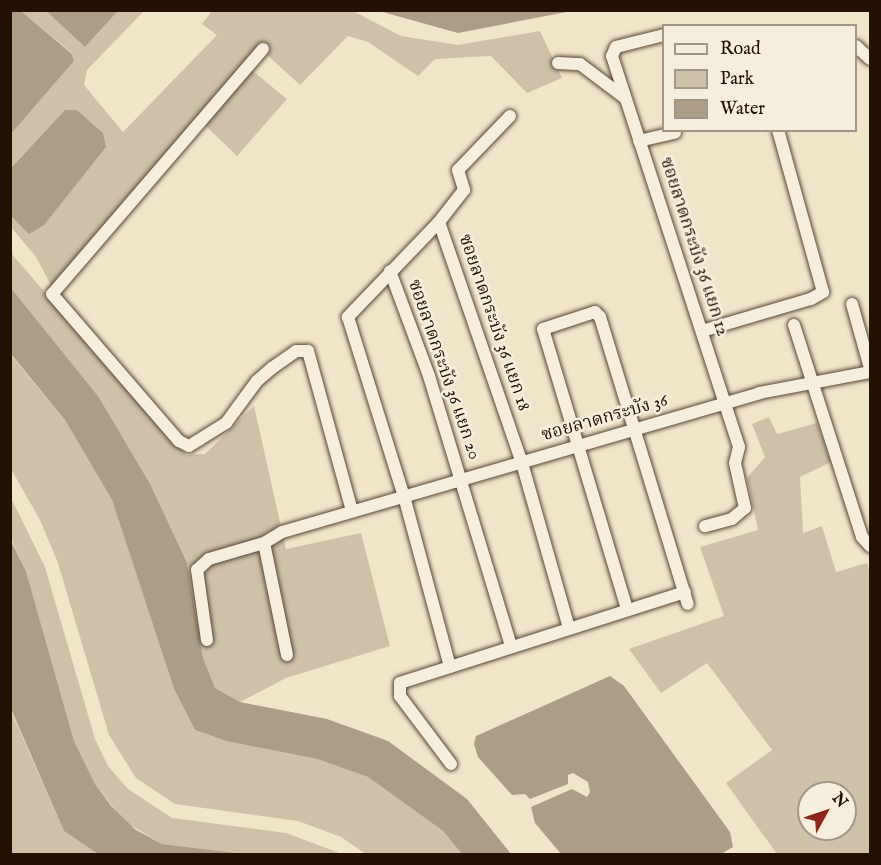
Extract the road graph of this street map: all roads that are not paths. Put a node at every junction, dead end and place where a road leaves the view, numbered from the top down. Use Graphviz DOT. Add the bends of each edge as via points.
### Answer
graph roads {
  1 [pos="662,36"];
  2 [pos="857,47"];
  3 [pos="263,49"];
  4 [pos="870,57"];
  5 [pos="558,63"];
  6 [pos="625,98"];
  7 [pos="510,116"];
  8 [pos="779,132"];
  9 [pos="675,133"];
  10 [pos="639,141"];
  11 [pos="439,222"];
  12 [pos="390,271"];
  13 [pos="852,304"];
  14 [pos="794,325"];
  15 [pos="702,331"];
  16 [pos="870,370"];
  17 [pos="813,382"];
  18 [pos="724,404"];
  19 [pos="635,429"];
  20 [pos="577,446"];
  21 [pos="522,463"];
  22 [pos="463,481"];
  23 [pos="405,500"];
  24 [pos="352,510"];
  25 [pos="705,526"];
  26 [pos="264,543"];
  27 [pos="870,546"];
  28 [pos="627,609"];
  29 [pos="569,628"];
  30 [pos="207,640"];
  31 [pos="511,646"];
  32 [pos="287,655"];
  33 [pos="450,667"];
  34 [pos="451,764"];
  1 -- 6 [label="street, ซอยลาดกระบัง 36 แยก 12" via="612,51"];
  2 -- 4 [label="street"];
  3 -- 24 [label="street" via="52,294 178,441 189,446 226,423 257,381 272,368 296,351 308,351"];
  5 -- 6 [label="street" via="580,64"];
  6 -- 10 [label="street, ซอยลาดกระบัง 36 แยก 12"];
  7 -- 11 [label="street, ซอยลาดกระบัง 36 แยก 18" via="458,170 464,190"];
  8 -- 15 [label="street" via="823,292"];
  9 -- 10 [label="street"];
  10 -- 15 [label="street, ซอยลาดกระบัง 36 แยก 12"];
  11 -- 12 [label="street"];
  11 -- 21 [label="street, ซอยลาดกระบัง 36 แยก 18"];
  12 -- 22 [label="street, ซอยลาดกระบัง 36 แยก 20"];
  12 -- 23 [label="street" via="348,317"];
  13 -- 16 [label="street"];
  14 -- 17 [label="street"];
  15 -- 18 [label="street, ซอยลาดกระบัง 36 แยก 12"];
  16 -- 17 [label="street, ซอยลาดกระบัง 36"];
  17 -- 18 [label="street, ซอยลาดกระบัง 36"];
  17 -- 27 [label="street" via="862,537"];
  18 -- 19 [label="street, ซอยลาดกระบัง 36"];
  18 -- 25 [label="street, ซอยลาดกระบัง 36 แยก 12" via="739,447 735,463 746,504 732,519"];
  19 -- 20 [label="street, ซอยลาดกระบัง 36"];
  19 -- 20 [label="street" via="598,313 570,318 543,329"];
  19 -- 28 [label="street" via="686,598"];
  20 -- 21 [label="street, ซอยลาดกระบัง 36"];
  20 -- 28 [label="street"];
  21 -- 22 [label="street, ซอยลาดกระบัง 36"];
  21 -- 29 [label="street, ซอยลาดกระบัง 36 แยก 18"];
  22 -- 23 [label="street, ซอยลาดกระบัง 36"];
  22 -- 31 [label="street, ซอยลาดกระบัง 36 แยก 20"];
  23 -- 24 [label="street, ซอยลาดกระบัง 36"];
  23 -- 33 [label="street"];
  24 -- 26 [label="street, ซอยลาดกระบัง 36" via="282,532"];
  26 -- 30 [label="street, ซอยลาดกระบัง 36" via="209,560 197,570"];
  26 -- 32 [label="street"];
  28 -- 29 [label="street"];
  29 -- 31 [label="street"];
  31 -- 33 [label="street"];
  33 -- 34 [label="street" via="408,679 398,688 436,748"];
}
